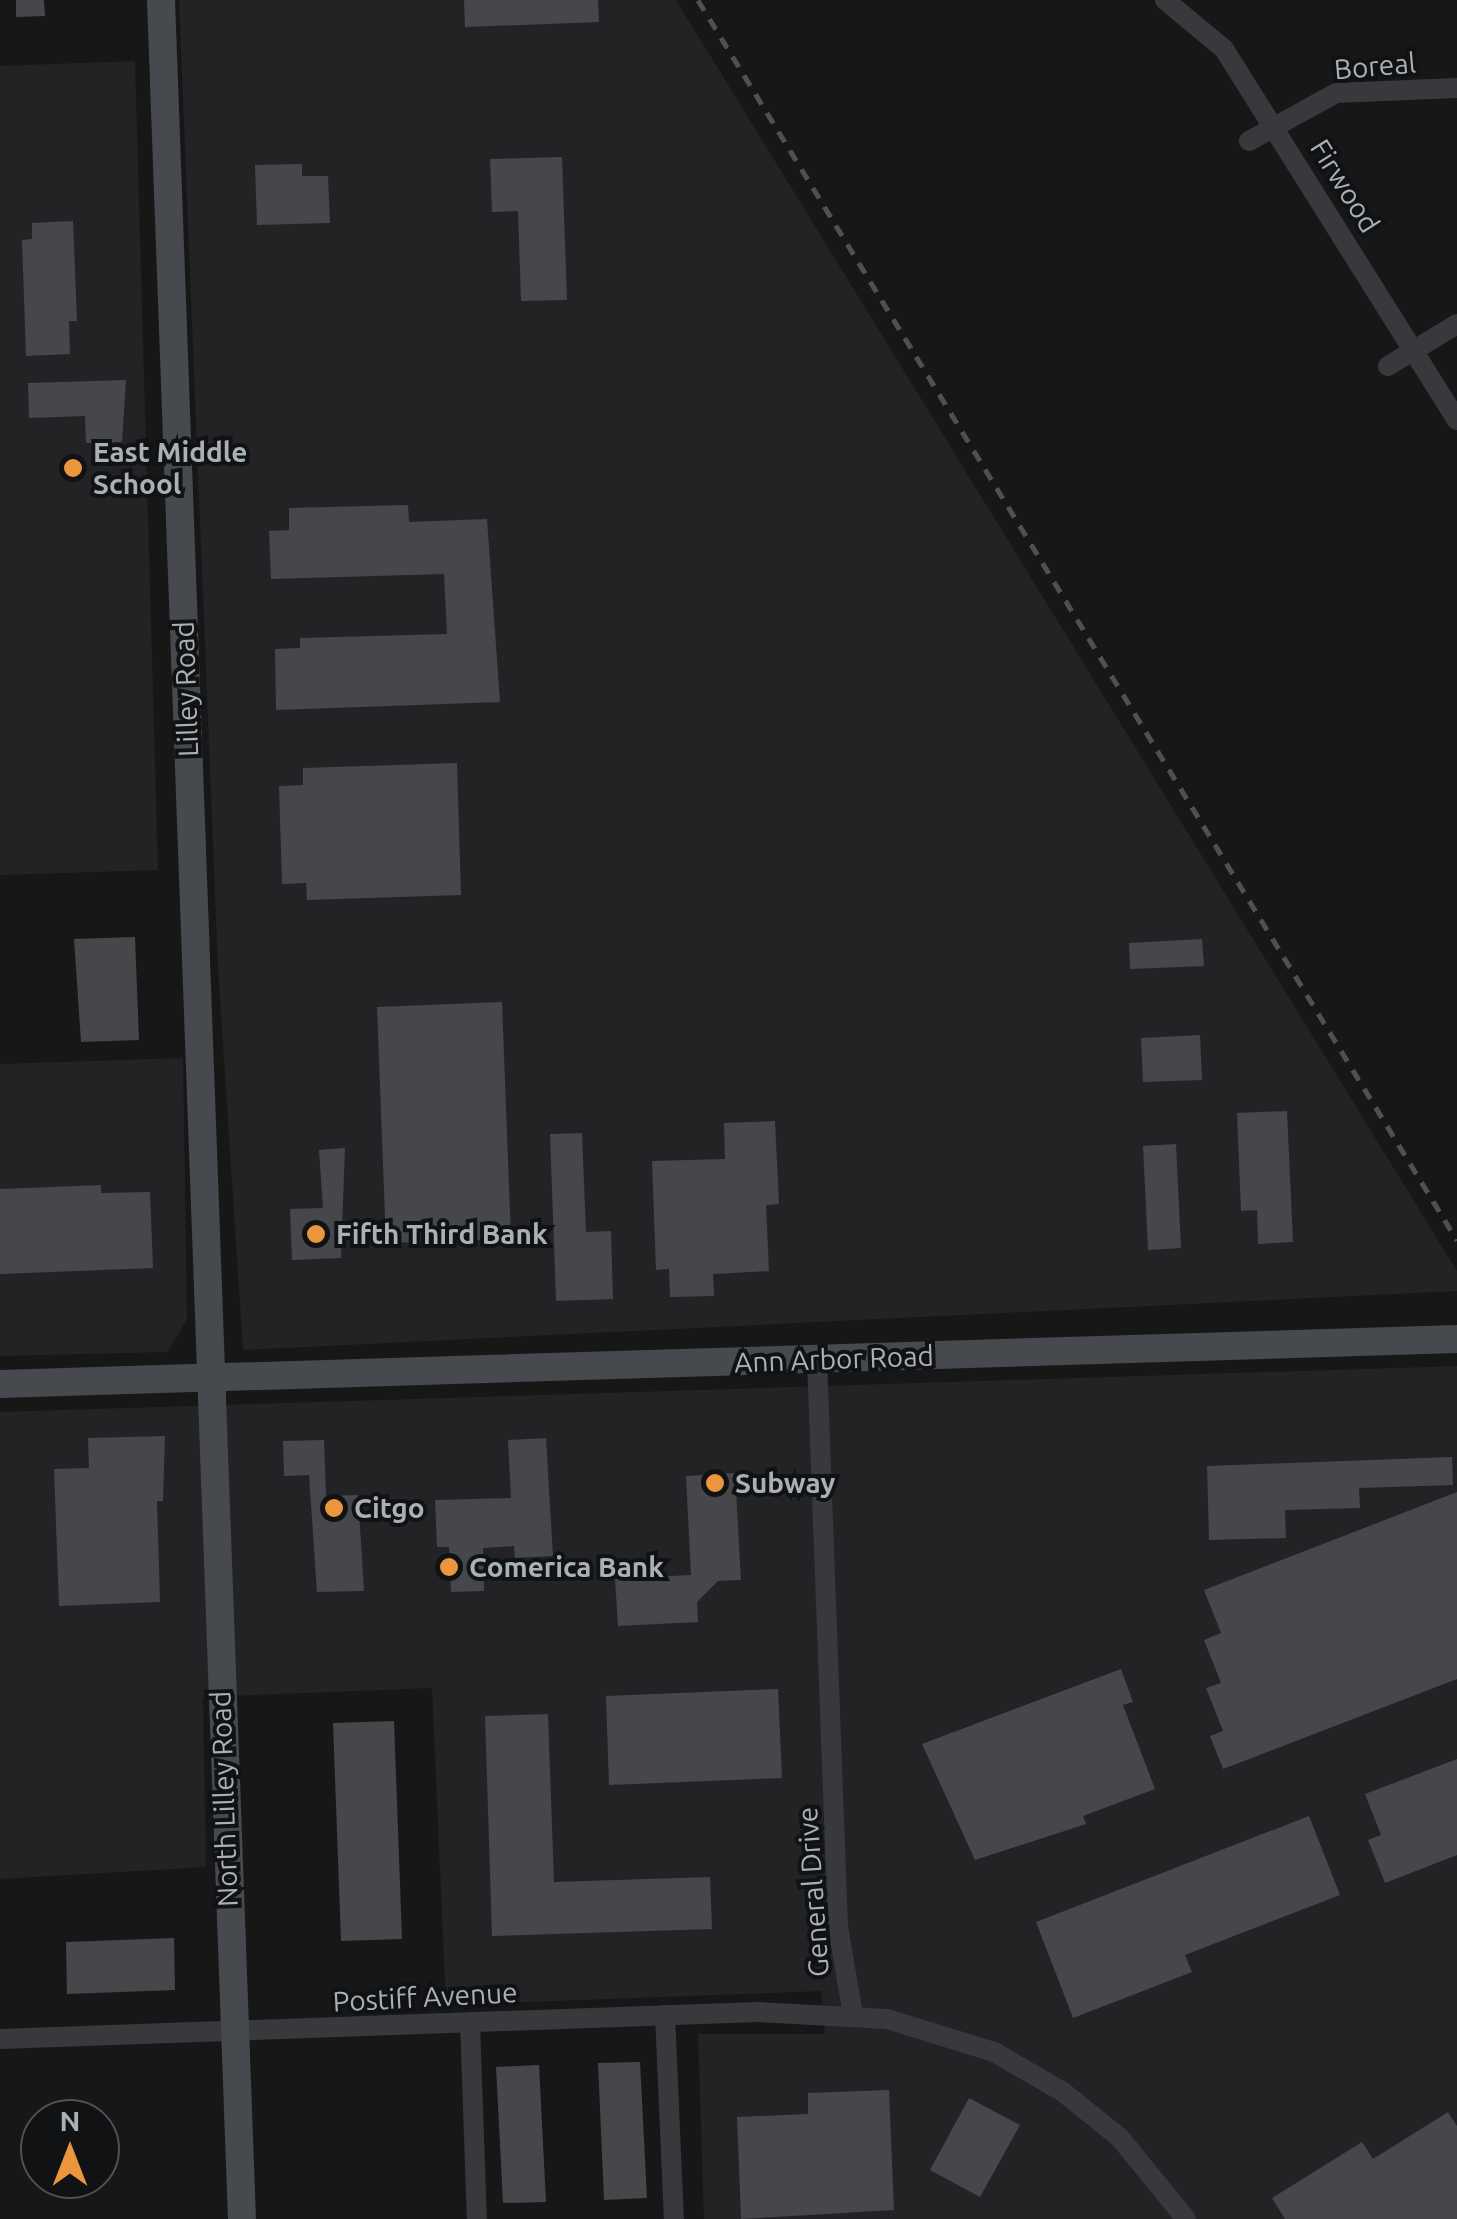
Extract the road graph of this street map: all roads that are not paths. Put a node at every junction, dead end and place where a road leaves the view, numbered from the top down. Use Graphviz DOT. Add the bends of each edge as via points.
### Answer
graph roads {
  1 [pos="161,0"];
  2 [pos="1165,0"];
  3 [pos="1457,88"];
  4 [pos="1274,124"];
  5 [pos="1249,141"];
  6 [pos="1457,324"];
  7 [pos="1415,350"];
  8 [pos="1388,366"];
  9 [pos="1457,420"];
  10 [pos="1457,1339"];
  11 [pos="817,1360"];
  12 [pos="210,1378"];
  13 [pos="0,1384"];
  14 [pos="665,2015"];
  15 [pos="852,2015"];
  16 [pos="470,2022"];
  17 [pos="234,2032"];
  18 [pos="0,2039"];
  19 [pos="242,2219"];
  20 [pos="477,2219"];
  21 [pos="674,2219"];
  22 [pos="1186,2219"];
  1 -- 12 [label="street, Lilley Road"];
  2 -- 4 [label="street, Firwood" via="1224,49"];
  3 -- 4 [label="street, Boreal" via="1336,92"];
  4 -- 5 [label="street, Boreal"];
  4 -- 7 [label="street, Firwood"];
  6 -- 7 [label="street"];
  7 -- 8 [label="street"];
  7 -- 9 [label="street, Firwood"];
  10 -- 11 [label="street, Ann Arbor Road"];
  11 -- 12 [label="street, Ann Arbor Road"];
  11 -- 15 [label="street, General Drive" via="838,1927"];
  12 -- 13 [label="street, Ann Arbor Road"];
  12 -- 17 [label="street, North Lilley Road"];
  14 -- 15 [label="street, Postiff Avenue"];
  14 -- 16 [label="street, Postiff Avenue"];
  14 -- 21 [label="street"];
  15 -- 22 [label="street" via="929,2029 1030,2070 1120,2138"];
  16 -- 17 [label="street, Postiff Avenue"];
  16 -- 20 [label="street"];
  17 -- 18 [label="street, Postiff Avenue"];
  17 -- 19 [label="street, North Lilley Road"];
}
